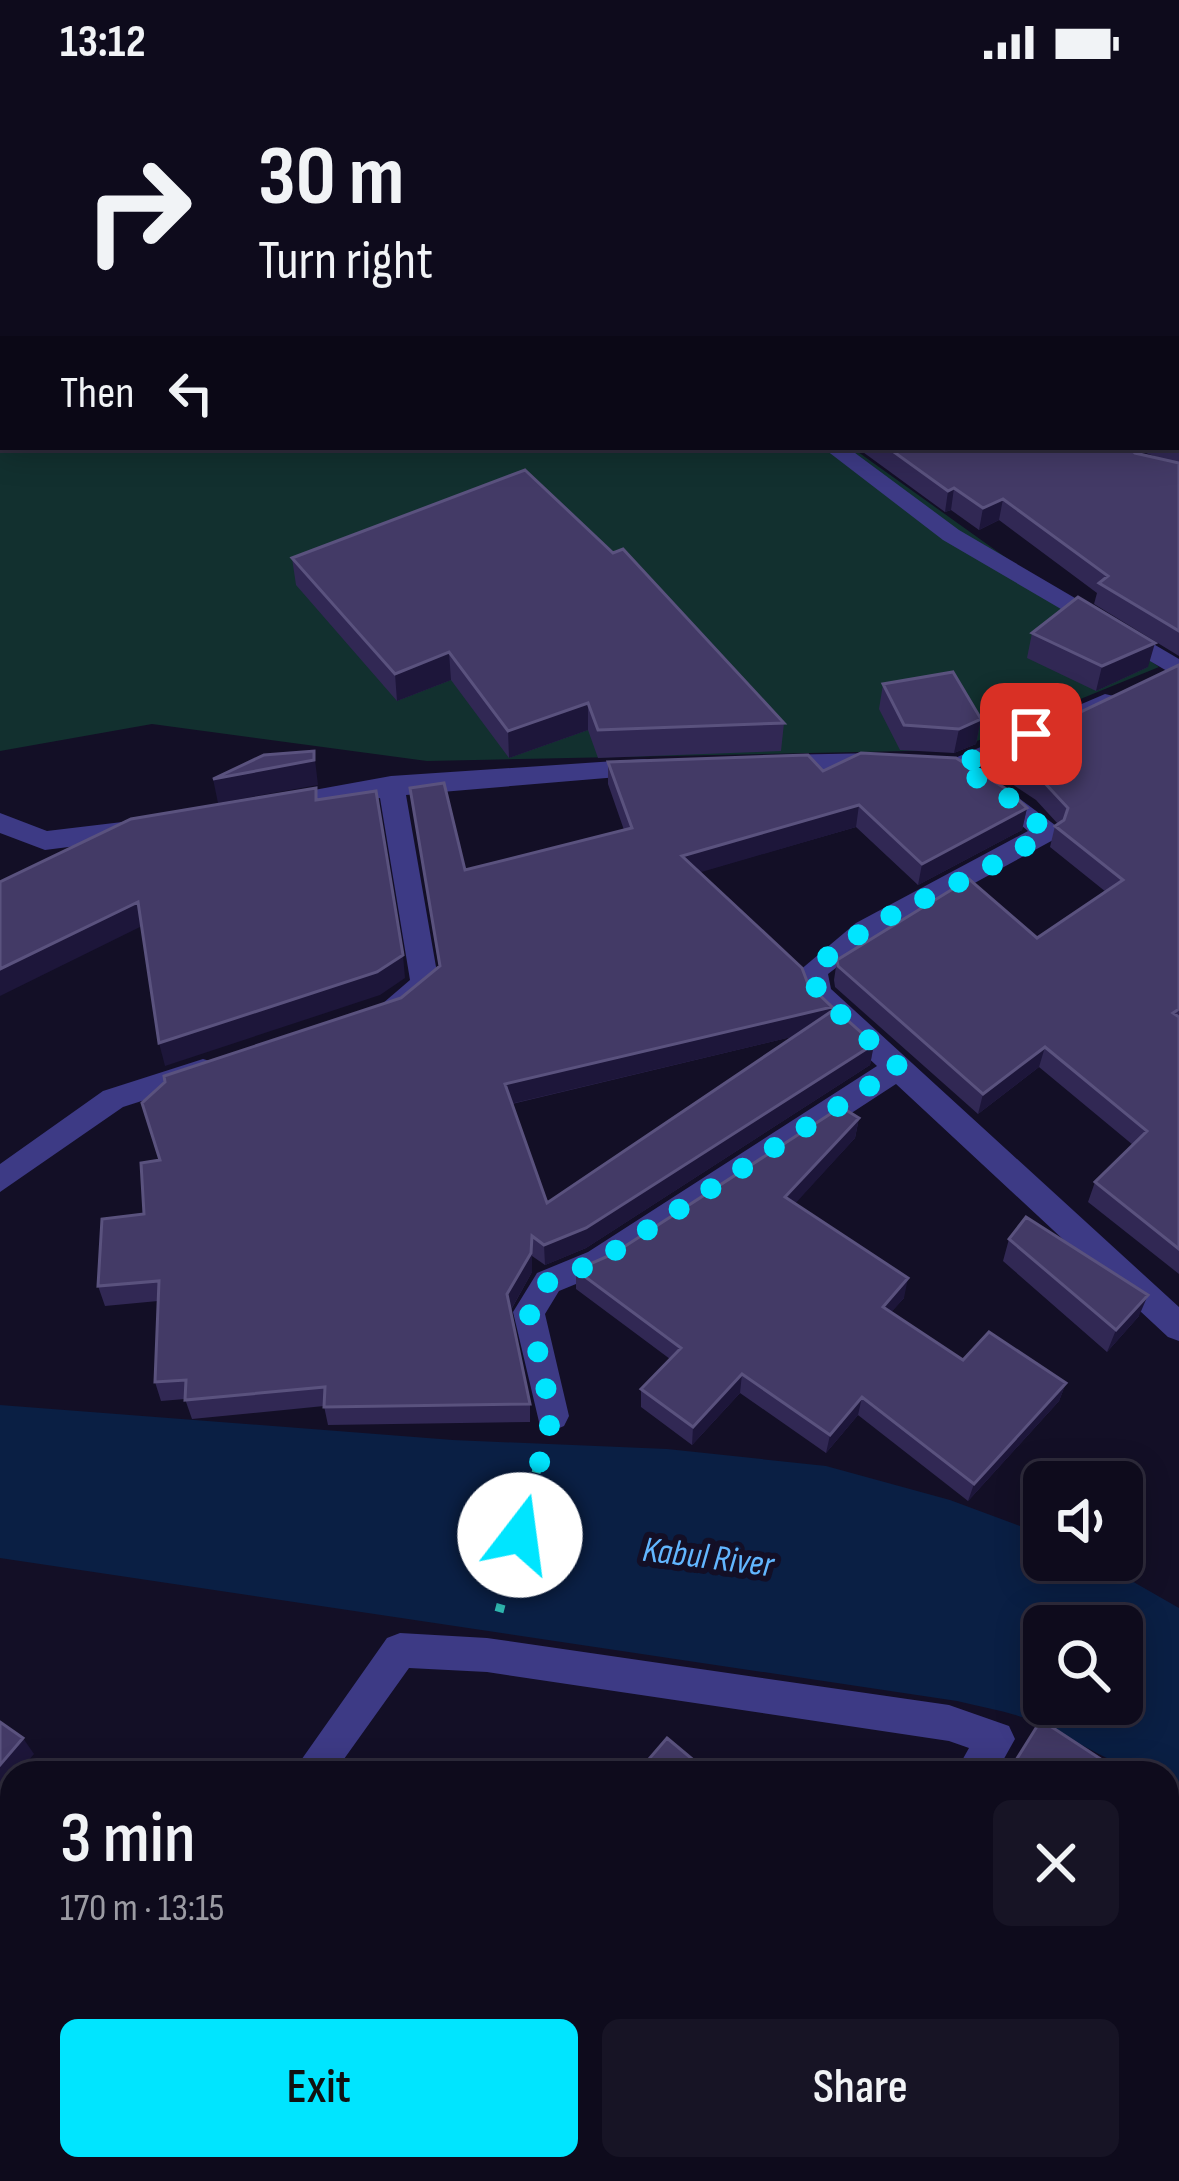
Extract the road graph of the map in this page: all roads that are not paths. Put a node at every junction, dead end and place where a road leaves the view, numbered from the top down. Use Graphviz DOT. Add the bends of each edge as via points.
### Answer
graph roads {
  1 [pos="837,450"];
  2 [pos="1178,670"];
  3 [pos="751,765"];
  4 [pos="958,766"];
  5 [pos="666,767"];
  6 [pos="391,785"];
  7 [pos="257,809"];
  8 [pos="0,823"];
  9 [pos="169,825"];
  10 [pos="370,1014"];
  11 [pos="242,1057"];
  12 [pos="899,1067"];
  13 [pos="0,1180"];
  14 [pos="1179,1327"];
  15 [pos="552,1416"];
  16 [pos="320,1761"];
  17 [pos="982,1761"];
  1 -- 2 [label="street" via="951,535"];
  2 -- 4 [label="street"];
  3 -- 4 [label="street"];
  4 -- 12 [label="street" via="1046,832 838,945 812,971 818,994"];
  5 -- 6 [label="street"];
  6 -- 7 [label="street"];
  6 -- 10 [label="street" via="425,984"];
  8 -- 9 [label="street" via="45,841"];
  11 -- 13 [label="street" via="113,1100"];
  12 -- 14 [label="street"];
  12 -- 15 [label="street" via="599,1261 548,1282 529,1312"];
  16 -- 17 [label="street" via="400,1650 487,1655 949,1723 996,1739"];
}
